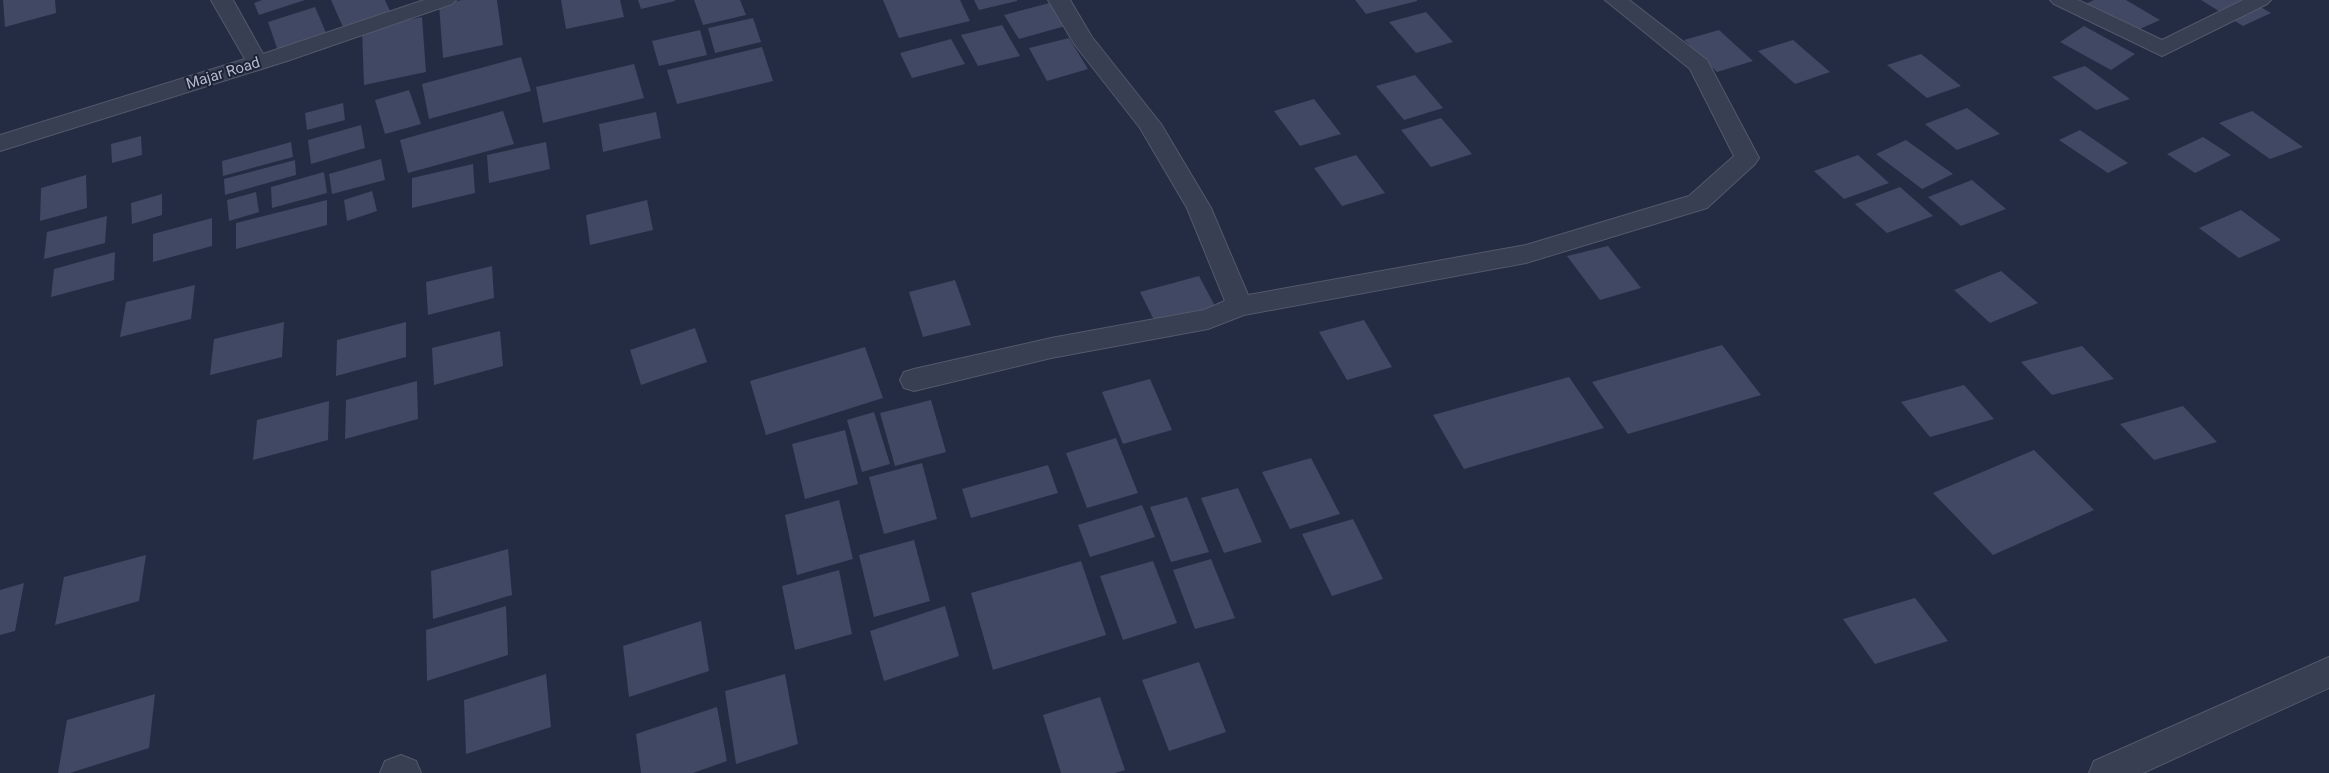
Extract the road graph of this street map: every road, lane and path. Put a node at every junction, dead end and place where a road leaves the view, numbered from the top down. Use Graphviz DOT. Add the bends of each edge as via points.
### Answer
graph roads {
  1 [pos="222,0"];
  2 [pos="445,0"];
  3 [pos="1059,0"];
  4 [pos="1616,0"];
  5 [pos="2061,0"];
  6 [pos="2260,0"];
  7 [pos="257,62"];
  8 [pos="0,143"];
  9 [pos="1240,306"];
  10 [pos="914,380"];
  11 [pos="2329,672"];
  12 [pos="396,773"];
  13 [pos="404,773"];
  14 [pos="2106,773"];
  1 -- 7 [label="street"];
  2 -- 7 [label="street, Majar Road" via="332,40"];
  3 -- 9 [label="street" via="1083,40 1149,124 1199,208"];
  4 -- 9 [label="street" via="1698,65 1747,158 1698,202 1526,254"];
  5 -- 6 [label="street" via="2162,49"];
  7 -- 8 [label="street, Majar Road"];
  9 -- 10 [label="street" via="1208,319 1051,348"];
  11 -- 14 [label="street"];
  12 -- 13 [label="street"];
}
